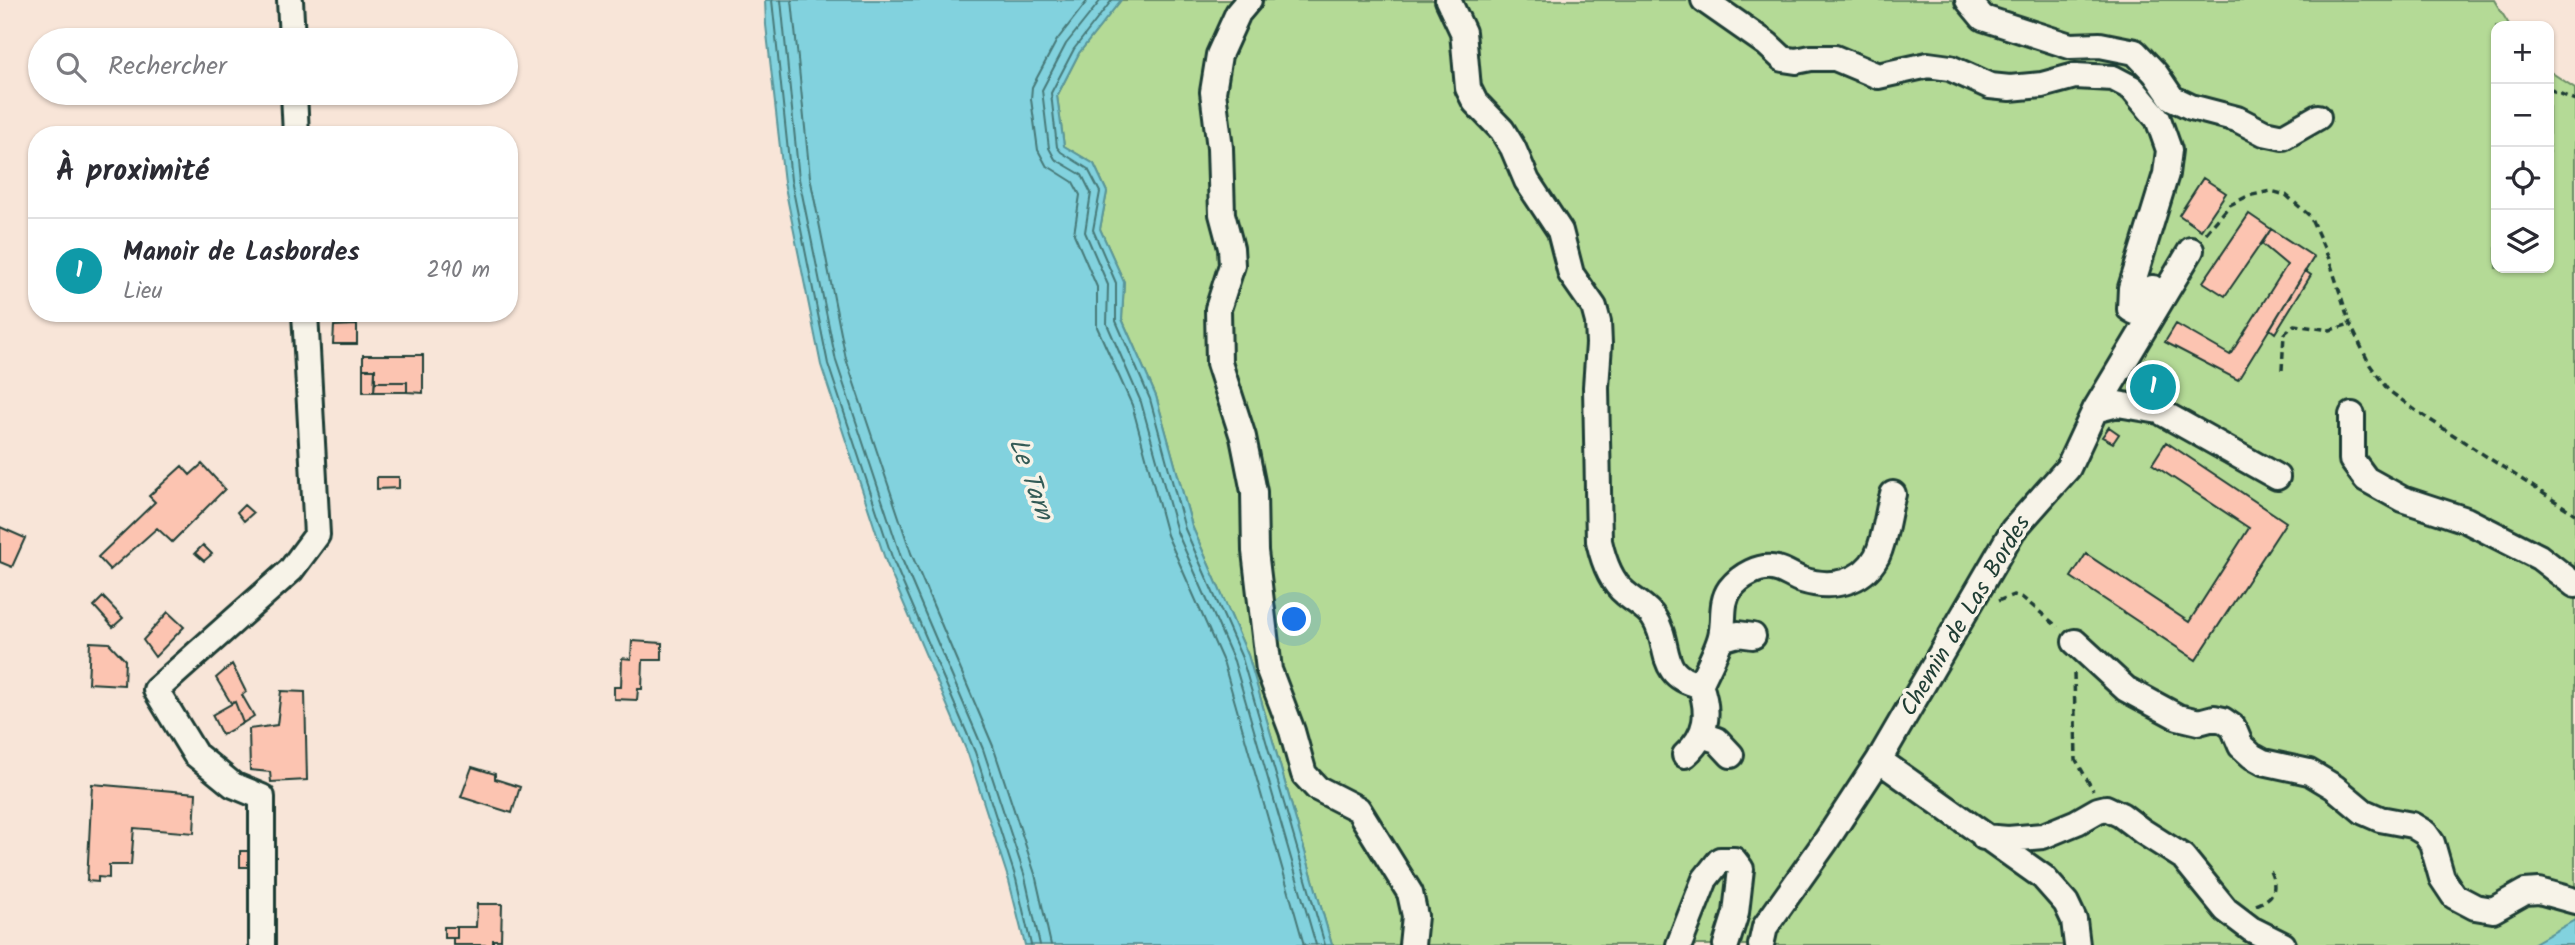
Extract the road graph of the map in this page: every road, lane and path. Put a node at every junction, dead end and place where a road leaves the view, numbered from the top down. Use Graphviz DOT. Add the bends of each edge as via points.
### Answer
graph roads {
  1 [pos="290,0"];
  2 [pos="1249,0"];
  3 [pos="1448,0"];
  4 [pos="1704,0"];
  5 [pos="1968,0"];
  6 [pos="291,28"];
  7 [pos="2554,91"];
  8 [pos="2575,100"];
  9 [pos="295,105"];
  10 [pos="2318,117"];
  11 [pos="296,126"];
  12 [pos="2191,250"];
  13 [pos="305,322"];
  14 [pos="2350,324"];
  15 [pos="2282,370"];
  16 [pos="2095,410"];
  17 [pos="2352,415"];
  18 [pos="2277,477"];
  19 [pos="1892,494"];
  20 [pos="2575,514"];
  21 [pos="2575,585"];
  22 [pos="1998,601"];
  23 [pos="1753,636"];
  24 [pos="1721,639"];
  25 [pos="2076,642"];
  26 [pos="1700,685"];
  27 [pos="1702,735"];
  28 [pos="1685,755"];
  29 [pos="1731,755"];
  30 [pos="1879,760"];
  31 [pos="2106,808"];
  32 [pos="1984,836"];
  33 [pos="2270,871"];
  34 [pos="2575,901"];
  35 [pos="2226,910"];
  36 [pos="262,945"];
  37 [pos="1412,945"];
  38 [pos="1679,945"];
  39 [pos="1726,945"];
  40 [pos="1762,945"];
  41 [pos="2077,945"];
  42 [pos="2283,945"];
  1 -- 6 [label="street"];
  2 -- 37 [label="street" via="1238,13 1220,55 1213,92 1222,214 1232,265 1218,323 1220,363 1254,492 1255,551 1269,670 1304,774 1317,788 1358,809 1410,893 1415,916"];
  3 -- 26 [label="street" via="1463,32 1468,89 1513,148 1527,181 1560,231 1571,274 1594,307 1599,344 1599,541 1604,562 1622,591 1654,617 1674,672 1686,682"];
  4 -- 12 [label="street" via="1783,60 1835,58 1878,76 1928,65 2010,89 2076,76 2113,78 2132,88 2158,119 2169,150 2131,288 2130,309 2135,312 2161,276"];
  5 -- 10 [label="street" via="1983,18 2070,46 2135,51 2172,98 2264,133 2283,137"];
  7 -- 8 [label="path"];
  9 -- 11 [label="street"];
  12 -- 14 [label="path" via="2230,205 2271,191 2286,195 2309,216"];
  12 -- 16 [label="street, Chemin de Las Bordes"];
  13 -- 36 [label="street" via="317,535 291,570 156,690 195,754 233,785 262,797"];
  14 -- 15 [label="path" via="2330,330 2294,325 2284,334"];
  14 -- 20 [label="path" via="2388,390"];
  16 -- 18 [label="street" via="2118,404 2159,411"];
  16 -- 30 [label="street, Chemin de Las Bordes" via="2068,468 2012,530"];
  17 -- 21 [label="street" via="2352,460 2366,480 2515,544"];
  19 -- 24 [label="street" via="1883,539 1864,572 1839,583 1818,583 1768,568 1743,576 1729,590"];
  22 -- 25 [label="path" via="2023,598"];
  23 -- 24 [label="street"];
  24 -- 26 [label="street"];
  25 -- 31 [label="path" via="2076,760"];
  25 -- 34 [label="street" via="2126,689 2178,717 2199,722 2223,720 2252,756 2309,772 2364,812 2425,833 2454,896 2475,907 2493,910 2525,892 2539,891"];
  26 -- 27 [label="street" via="1707,718"];
  27 -- 28 [label="street"];
  27 -- 29 [label="street" via="1717,740"];
  30 -- 32 [label="street"];
  30 -- 40 [label="street, Chemin de Las Bordes" via="1765,927"];
  31 -- 32 [label="street" via="2042,835"];
  31 -- 35 [label="street" via="2183,857"];
  32 -- 41 [label="street" via="2042,877 2066,903"];
  33 -- 35 [label="path" via="2275,883 2267,901"];
  35 -- 42 [label="street"];
  38 -- 39 [label="street" via="1705,879 1720,860 1734,860 1741,869 1736,913"];
}
